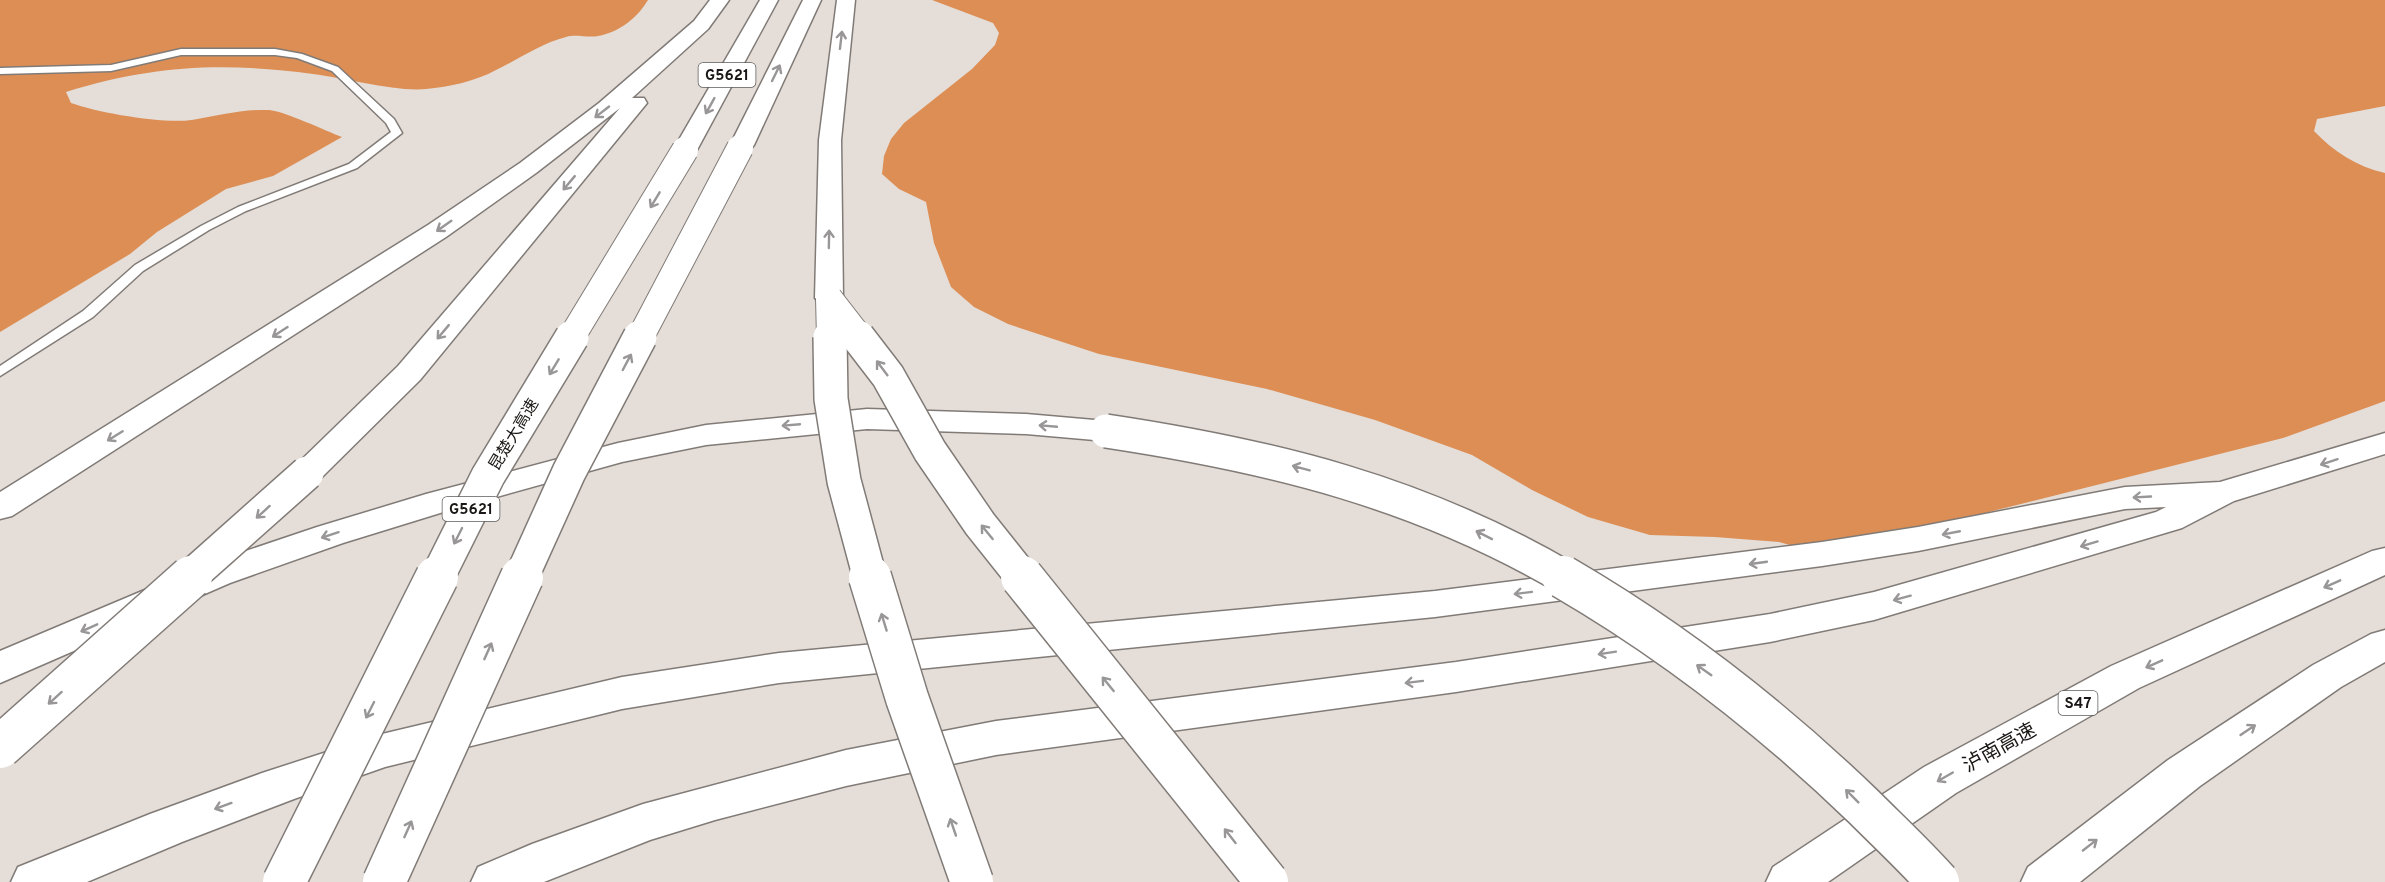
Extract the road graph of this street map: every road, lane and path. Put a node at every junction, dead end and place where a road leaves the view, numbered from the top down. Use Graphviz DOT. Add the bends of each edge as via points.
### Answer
graph roads {
  1 [pos="720,0"];
  2 [pos="769,0"];
  3 [pos="812,0"];
  4 [pos="846,0"];
  5 [pos="701,26"];
  6 [pos="0,71"];
  7 [pos="829,298"];
  8 [pos="0,372"];
  9 [pos="2385,444"];
  10 [pos="2222,493"];
  11 [pos="0,508"];
  12 [pos="2385,560"];
  13 [pos="2385,644"];
  14 [pos="0,668"];
  15 [pos="0,747"];
  16 [pos="35,882"];
  17 [pos="284,882"];
  18 [pos="384,882"];
  19 [pos="495,882"];
  20 [pos="972,882"];
  21 [pos="1267,882"];
  22 [pos="1790,882"];
  23 [pos="1938,882"];
  24 [pos="2045,882"];
  1 -- 5 [label="highway"];
  2 -- 17 [label="highway, 昆楚大高速 / G5621, one-way, bridge" via="685,150 488,476"];
  18 -- 3 [label="highway, G5621, one-way, bridge" via="569,472 742,145"];
  7 -- 4 [label="highway, one-way" via="830,140"];
  5 -- 11 [label="highway, one-way" via="607,108 446,225"];
  5 -- 15 [label="highway, one-way, bridge" via="409,373 307,473"];
  6 -- 8 [label="lane" via="111,68 181,52 275,52 335,69 390,121 397,133 353,165 205,228 139,268 88,314"];
  20 -- 7 [label="highway, one-way, bridge" via="908,698 856,531 831,399"];
  21 -- 7 [label="highway, one-way, bridge" via="980,524 930,451 888,376"];
  9 -- 10 [label="highway, one-way"];
  10 -- 16 [label="highway, one-way, bridge" via="2125,498 1833,553 1435,604 779,668 622,693 382,751 166,828"];
  10 -- 19 [label="highway, one-way, bridge" via="2169,520 1874,606 1770,628 1456,677 996,738 846,768 643,823"];
  12 -- 22 [label="highway, 泸南高速 / S47, one-way" via="2125,677 1940,780"];
  24 -- 13 [label="highway, one-way" via="2184,773 2327,676"];
  23 -- 14 [label="highway, one-way, bridge" via="1818,762 1716,678 1615,608 1540,563 1396,497 1305,469 1184,442 1095,430 867,419 695,437 618,453 386,518 217,574"];
}
